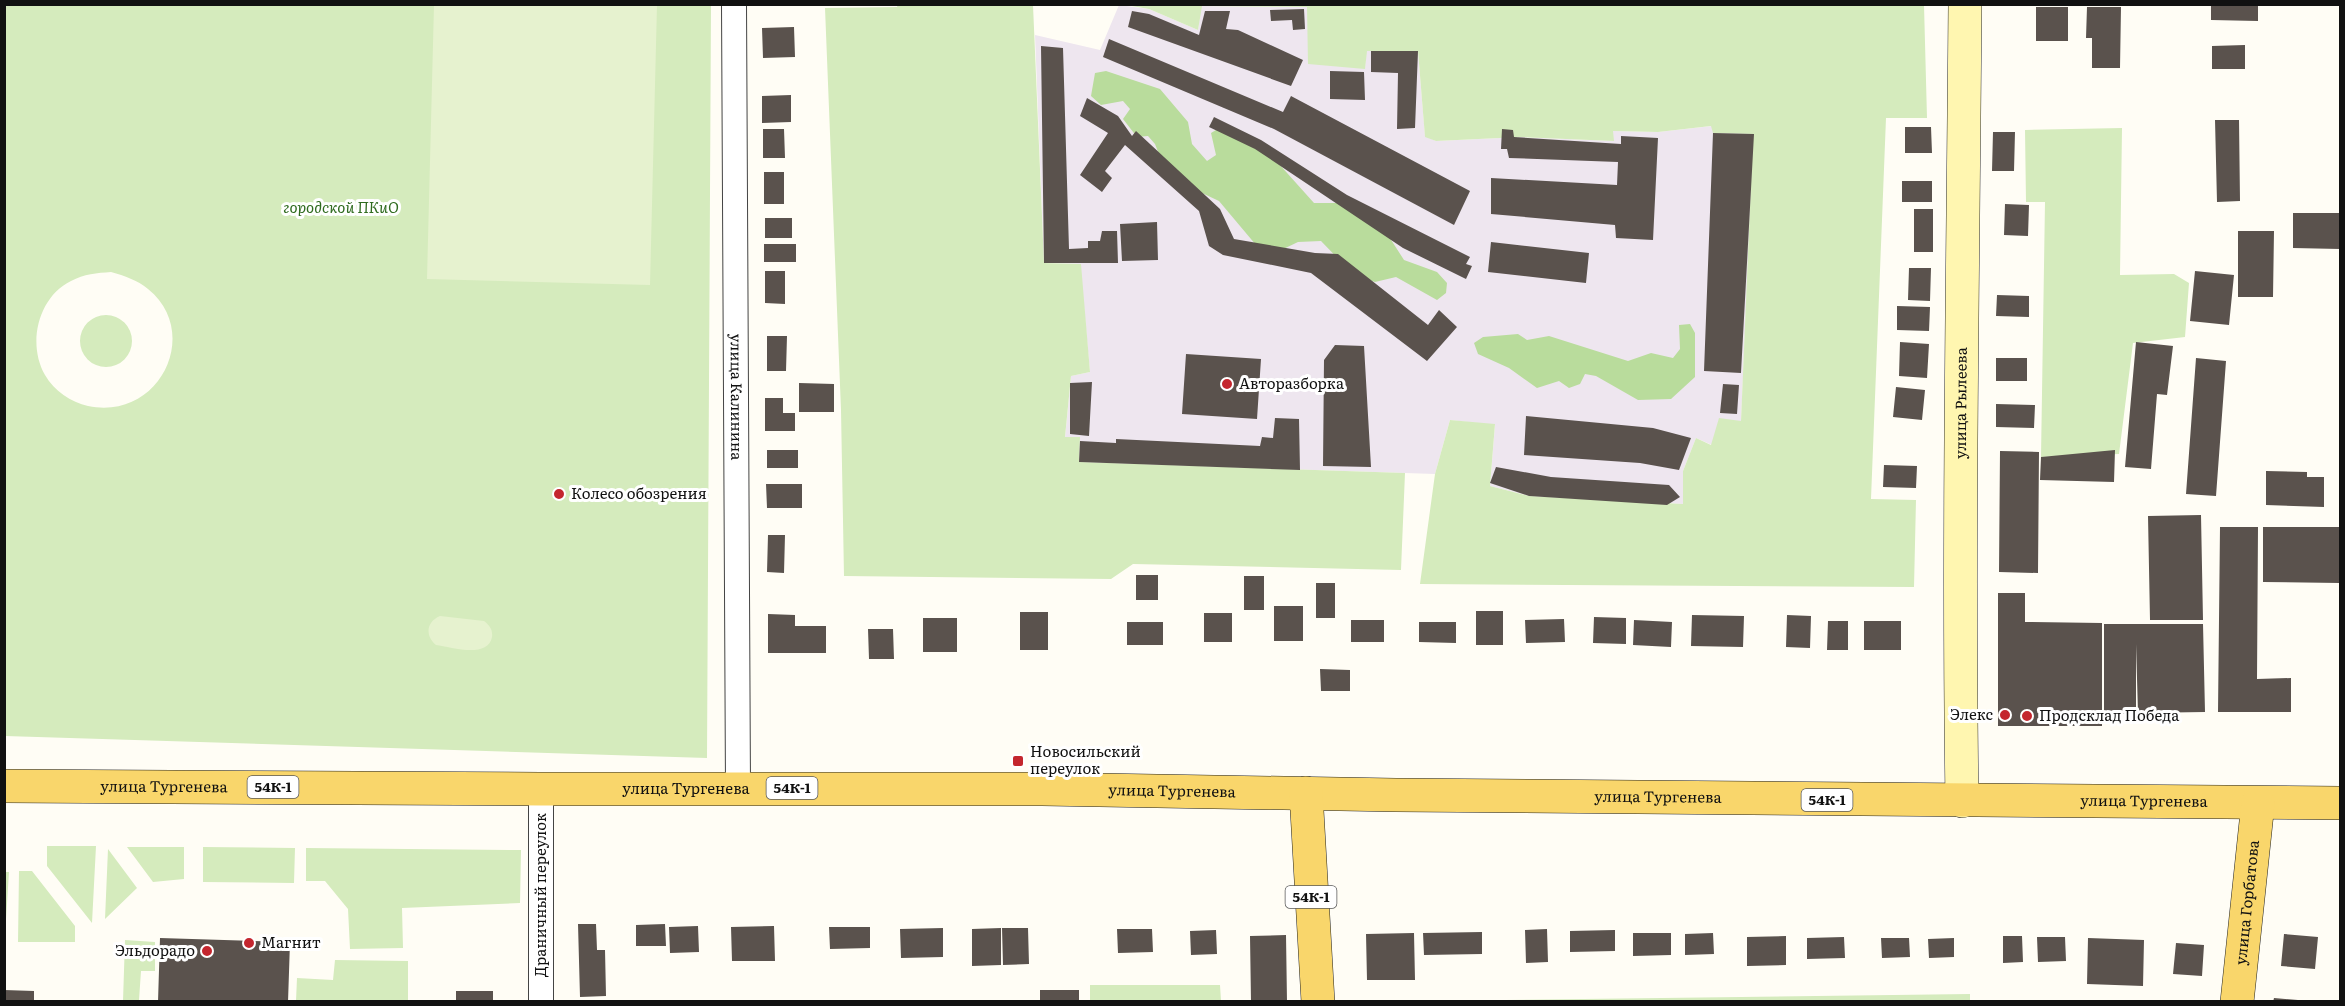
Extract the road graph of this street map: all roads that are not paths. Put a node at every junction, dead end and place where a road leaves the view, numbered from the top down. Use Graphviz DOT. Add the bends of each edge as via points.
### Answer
graph roads {
  1 [pos="734,4"];
  2 [pos="1965,4"];
  3 [pos="4,786"];
  4 [pos="738,788"];
  5 [pos="541,789"];
  6 [pos="1306,793"];
  7 [pos="1962,801"];
  8 [pos="2258,803"];
  9 [pos="2340,803"];
  10 [pos="541,1002"];
  11 [pos="1318,1002"];
  12 [pos="2238,1002"];
  1 -- 4 [label="street, улица Калинина"];
  2 -- 7 [label="street, улица Рылеева"];
  3 -- 5 [label="main road, улица Тургенева / 54К-1"];
  4 -- 5 [label="main road, улица Тургенева / 54К-1"];
  4 -- 6 [label="main road, улица Тургенева / 54К-1"];
  5 -- 10 [label="street, Драничный переулок"];
  6 -- 7 [label="main road, улица Тургенева / 54К-1"];
  6 -- 11 [label="main road, 54К-1"];
  7 -- 8 [label="main road, улица Тургенева / 54К-1"];
  8 -- 9 [label="main road, улица Тургенева"];
  8 -- 12 [label="main road, улица Горбатова"];
}
